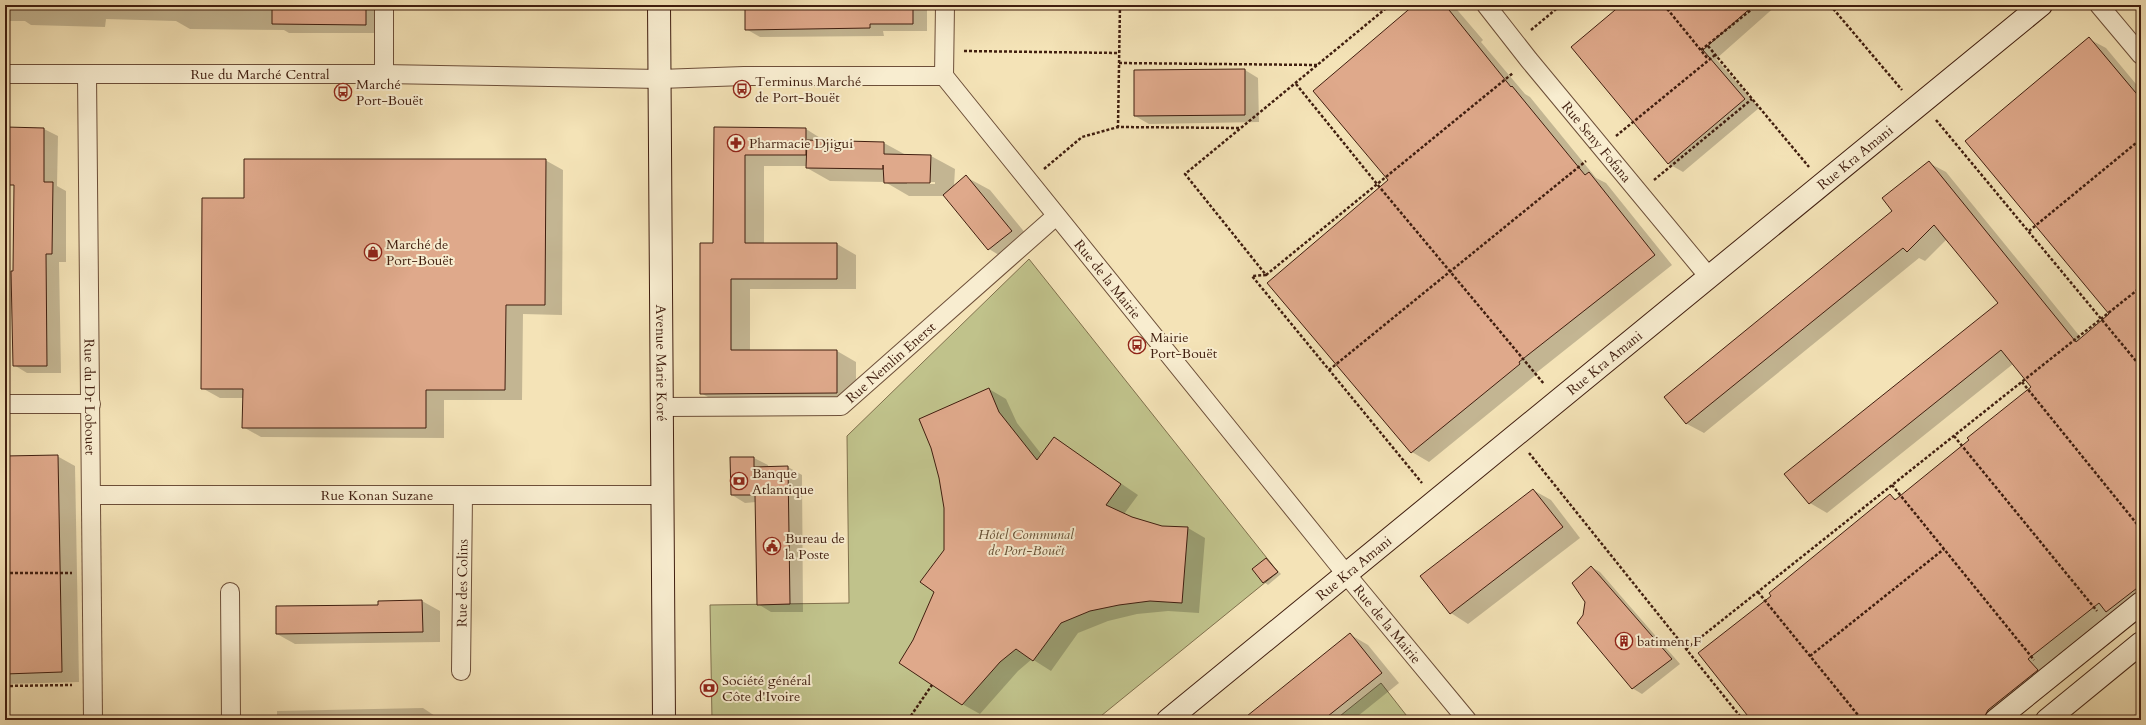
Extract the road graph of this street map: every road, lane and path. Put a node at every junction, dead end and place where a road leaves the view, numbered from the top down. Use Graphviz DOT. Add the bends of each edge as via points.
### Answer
graph roads {
  1 [pos="384,5"];
  2 [pos="659,5"];
  3 [pos="945,5"];
  4 [pos="1372,5"];
  5 [pos="1390,5"];
  6 [pos="1486,5"];
  7 [pos="1561,5"];
  8 [pos="1664,5"];
  9 [pos="1757,5"];
  10 [pos="1830,5"];
  11 [pos="2041,5"];
  12 [pos="2099,5"];
  13 [pos="1120,6"];
  14 [pos="1372,9"];
  15 [pos="1385,9"];
  16 [pos="1517,42"];
  17 [pos="1708,46"];
  18 [pos="1701,50"];
  19 [pos="944,51"];
  20 [pos="1119,53"];
  21 [pos="1715,55"];
  22 [pos="2141,56"];
  23 [pos="1708,59"];
  24 [pos="1529,60"];
  25 [pos="1119,63"];
  26 [pos="1319,65"];
  27 [pos="5,74"];
  28 [pos="87,74"];
  29 [pos="384,74"];
  30 [pos="944,76"];
  31 [pos="660,79"];
  32 [pos="1296,84"];
  33 [pos="1752,99"];
  34 [pos="1919,105"];
  35 [pos="1118,127"];
  36 [pos="1242,128"];
  37 [pos="2141,138"];
  38 [pos="1603,147"];
  39 [pos="1029,182"];
  40 [pos="1377,184"];
  41 [pos="1823,184"];
  42 [pos="1640,192"];
  43 [pos="1056,216"];
  44 [pos="2028,231"];
  45 [pos="1450,271"];
  46 [pos="1266,275"];
  47 [pos="1709,277"];
  48 [pos="2141,287"];
  49 [pos="2101,319"];
  50 [pos="2141,367"];
  51 [pos="1329,370"];
  52 [pos="2022,382"];
  53 [pos="1558,401"];
  54 [pos="5,404"];
  55 [pos="91,404"];
  56 [pos="662,407"];
  57 [pos="1515,436"];
  58 [pos="1954,436"];
  59 [pos="1892,485"];
  60 [pos="92,495"];
  61 [pos="463,495"];
  62 [pos="662,495"];
  63 [pos="1436,500"];
  64 [pos="2141,529"];
  65 [pos="1944,550"];
  66 [pos="5,573"];
  67 [pos="92,573"];
  68 [pos="1346,574"];
  69 [pos="230,592"];
  70 [pos="1758,592"];
  71 [pos="2141,603"];
  72 [pos="2111,628"];
  73 [pos="2141,642"];
  74 [pos="1686,649"];
  75 [pos="1810,656"];
  76 [pos="461,671"];
  77 [pos="2048,678"];
  78 [pos="92,685"];
  79 [pos="932,685"];
  80 [pos="5,686"];
  81 [pos="93,720"];
  82 [pos="231,720"];
  83 [pos="664,720"];
  84 [pos="908,720"];
  85 [pos="1168,720"];
  86 [pos="1467,720"];
  87 [pos="1743,720"];
  88 [pos="1862,720"];
  89 [pos="1996,720"];
  90 [pos="2047,720"];
  1 -- 29 [label="street"];
  2 -- 31 [label="street, Avenue Marie Koré"];
  3 -- 19 [label="street"];
  4 -- 14 [label="path"];
  5 -- 15 [label="path"];
  6 -- 16 [label="street, Rue Seny Fofana"];
  7 -- 16 [label="path"];
  8 -- 18 [label="path"];
  9 -- 17 [label="path"];
  10 -- 34 [label="path"];
  11 -- 34 [label="street, Rue Kra Amani"];
  12 -- 22 [label="street"];
  13 -- 14 [label="path"];
  13 -- 20 [label="path"];
  14 -- 15 [label="path"];
  15 -- 26 [label="path"];
  16 -- 24 [label="street, Rue Seny Fofana"];
  17 -- 18 [label="path"];
  17 -- 21 [label="path"];
  18 -- 23 [label="path"];
  19 -- 20 [label="path"];
  19 -- 30 [label="street"];
  20 -- 25 [label="path"];
  21 -- 23 [label="path"];
  21 -- 33 [label="path"];
  23 -- 38 [label="path"];
  24 -- 38 [label="street, Rue Seny Fofana"];
  24 -- 40 [label="path"];
  25 -- 26 [label="path"];
  25 -- 35 [label="path"];
  26 -- 32 [label="path"];
  27 -- 28 [label="street, Rue du Marché Central"];
  28 -- 29 [label="street, Rue du Marché Central"];
  28 -- 55 [label="street, Rue du Dr Lobouet"];
  29 -- 31 [label="street, Rue du Marché Central"];
  30 -- 31 [label="street" via="744,76"];
  30 -- 39 [label="street, Rue de la Mairie"];
  31 -- 56 [label="street, Avenue Marie Koré"];
  32 -- 36 [label="path"];
  32 -- 40 [label="path"];
  33 -- 41 [label="path"];
  33 -- 42 [label="path"];
  34 -- 41 [label="street, Rue Kra Amani"];
  34 -- 44 [label="path"];
  35 -- 36 [label="path"];
  35 -- 39 [label="path" via="1082,137"];
  36 -- 46 [label="path" via="1185,174"];
  37 -- 44 [label="path"];
  38 -- 42 [label="street, Rue Seny Fofana"];
  38 -- 45 [label="path"];
  39 -- 43 [label="street, Rue de la Mairie"];
  40 -- 45 [label="path"];
  40 -- 46 [label="path"];
  41 -- 47 [label="street, Rue Kra Amani"];
  42 -- 47 [label="street, Rue Seny Fofana"];
  43 -- 56 [label="street, Rue Nemlin Enerst" via="841,406"];
  43 -- 68 [label="street, Rue de la Mairie"];
  44 -- 49 [label="path"];
  45 -- 51 [label="path"];
  45 -- 53 [label="path"];
  46 -- 51 [label="path" via="1252,276"];
  47 -- 53 [label="street, Rue Kra Amani"];
  48 -- 49 [label="path"];
  49 -- 50 [label="path"];
  49 -- 52 [label="path"];
  51 -- 63 [label="path"];
  52 -- 58 [label="path"];
  52 -- 64 [label="path"];
  53 -- 57 [label="street, Rue Kra Amani"];
  54 -- 55 [label="street"];
  55 -- 60 [label="street, Rue du Dr Lobouet"];
  56 -- 62 [label="street, Avenue Marie Koré"];
  57 -- 63 [label="street, Rue Kra Amani"];
  57 -- 74 [label="path"];
  58 -- 59 [label="path"];
  58 -- 72 [label="path"];
  59 -- 65 [label="path"];
  59 -- 70 [label="path"];
  60 -- 61 [label="street, Rue Konan Suzane"];
  60 -- 67 [label="street, Rue du Dr Lobouet"];
  61 -- 62 [label="street, Rue Konan Suzane"];
  61 -- 76 [label="street, Rue des Colins"];
  62 -- 83 [label="street, Avenue Marie Koré"];
  63 -- 68 [label="street, Rue Kra Amani"];
  65 -- 75 [label="path"];
  65 -- 77 [label="path"];
  66 -- 67 [label="path"];
  67 -- 78 [label="street, Rue du Dr Lobouet"];
  68 -- 85 [label="street, Rue Kra Amani"];
  68 -- 86 [label="street, Rue de la Mairie"];
  69 -- 82 [label="street"];
  70 -- 74 [label="path"];
  70 -- 75 [label="path"];
  71 -- 72 [label="street"];
  72 -- 77 [label="street"];
  73 -- 90 [label="street"];
  74 -- 87 [label="path"];
  75 -- 88 [label="path"];
  77 -- 89 [label="street"];
  78 -- 80 [label="path"];
  78 -- 81 [label="street, Rue du Dr Lobouet"];
  79 -- 84 [label="path"];
}
